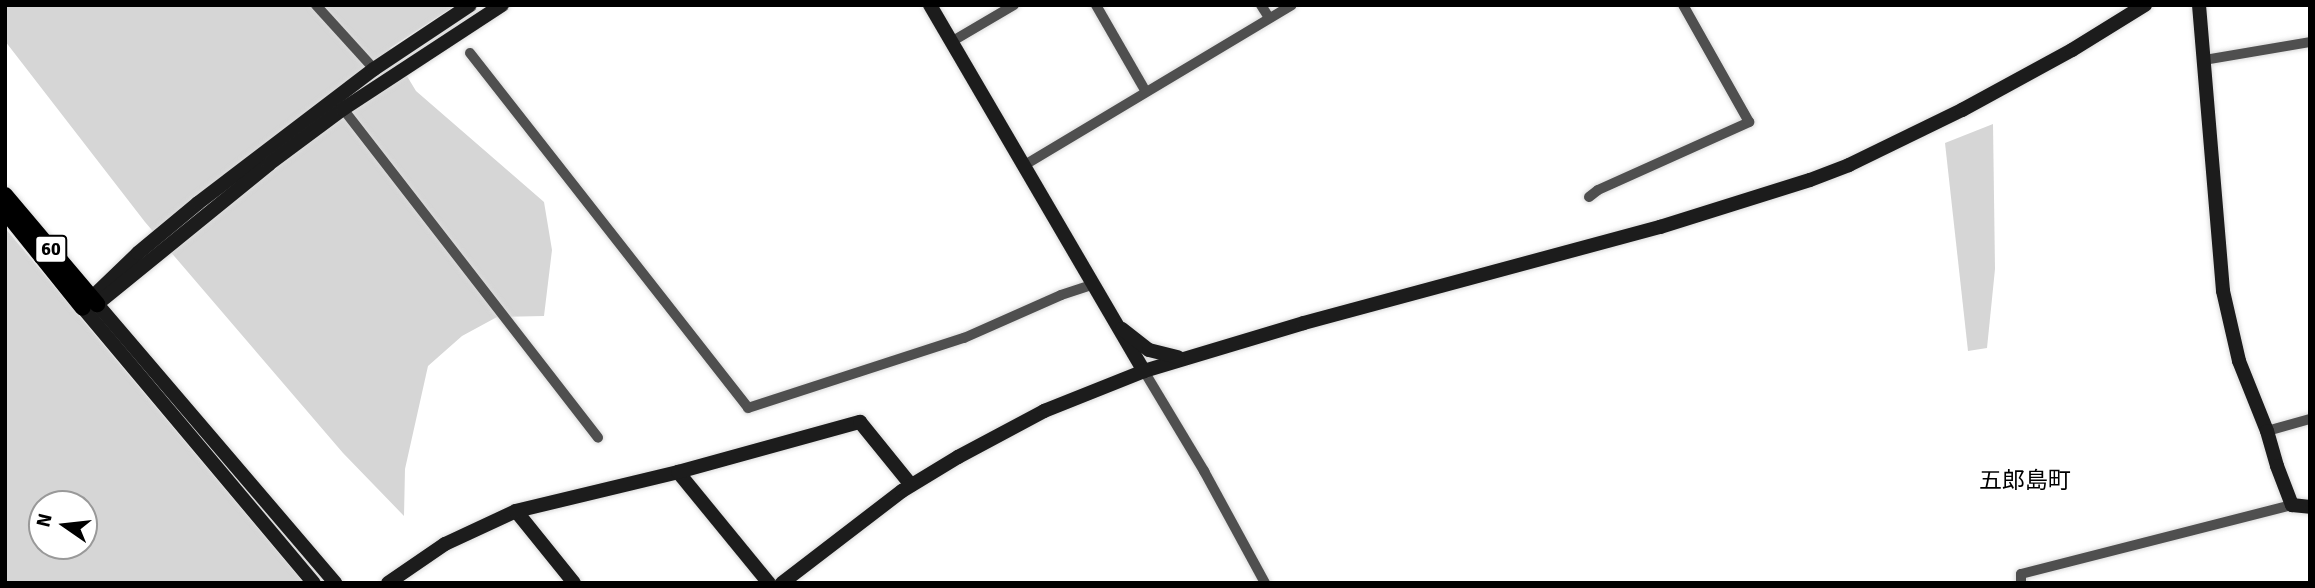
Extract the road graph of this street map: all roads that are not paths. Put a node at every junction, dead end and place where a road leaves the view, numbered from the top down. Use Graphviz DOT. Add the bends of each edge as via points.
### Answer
graph roads {
  1 [pos="316,5"];
  2 [pos="470,5"];
  3 [pos="502,5"];
  4 [pos="930,5"];
  5 [pos="1014,5"];
  6 [pos="1096,5"];
  7 [pos="1261,5"];
  8 [pos="1292,5"];
  9 [pos="1683,5"];
  10 [pos="2146,5"];
  11 [pos="2199,5"];
  12 [pos="1269,18"];
  13 [pos="951,41"];
  14 [pos="2310,42"];
  15 [pos="470,52"];
  16 [pos="2204,60"];
  17 [pos="374,69"];
  18 [pos="1146,92"];
  19 [pos="339,104"];
  20 [pos="1023,166"];
  21 [pos="5,195"];
  22 [pos="1589,197"];
  23 [pos="5,211"];
  24 [pos="1091,285"];
  25 [pos="90,302"];
  26 [pos="1116,324"];
  27 [pos="1182,358"];
  28 [pos="1144,371"];
  29 [pos="2310,419"];
  30 [pos="2267,430"];
  31 [pos="598,438"];
  32 [pos="678,472"];
  33 [pos="911,485"];
  34 [pos="2292,505"];
  35 [pos="2310,507"];
  36 [pos="516,511"];
  37 [pos="314,583"];
  38 [pos="335,583"];
  39 [pos="388,583"];
  40 [pos="574,583"];
  41 [pos="769,583"];
  42 [pos="782,583"];
  43 [pos="1265,583"];
  44 [pos="2021,583"];
  1 -- 17 [label="street"];
  2 -- 17 [label="street"];
  3 -- 19 [label="street"];
  4 -- 13 [label="street"];
  5 -- 13 [label="street"];
  6 -- 18 [label="street"];
  7 -- 12 [label="street"];
  8 -- 12 [label="street"];
  9 -- 22 [label="street" via="1749,121"];
  10 -- 27 [label="street" via="1962,110 1810,180 1660,227"];
  11 -- 16 [label="street"];
  12 -- 18 [label="street"];
  13 -- 20 [label="street"];
  14 -- 16 [label="street"];
  15 -- 24 [label="street" via="748,408 964,338"];
  16 -- 30 [label="street" via="2223,291 2239,361"];
  17 -- 19 [label="street"];
  18 -- 20 [label="street"];
  19 -- 25 [label="street" via="198,203"];
  19 -- 31 [label="street"];
  20 -- 24 [label="street"];
  21 -- 25 [label="main road, 60"];
  23 -- 25 [label="main road, 60"];
  24 -- 26 [label="street"];
  25 -- 37 [label="street"];
  25 -- 38 [label="street"];
  26 -- 27 [label="street" via="1149,350"];
  26 -- 28 [label="street"];
  27 -- 28 [label="street"];
  28 -- 33 [label="street" via="1044,411"];
  28 -- 43 [label="street"];
  29 -- 30 [label="street"];
  30 -- 34 [label="street"];
  32 -- 33 [label="street" via="860,422"];
  32 -- 36 [label="street"];
  32 -- 41 [label="street"];
  33 -- 42 [label="street"];
  34 -- 35 [label="street"];
  34 -- 44 [label="street" via="2021,574"];
  36 -- 39 [label="street" via="445,544"];
  36 -- 40 [label="street"];
}
